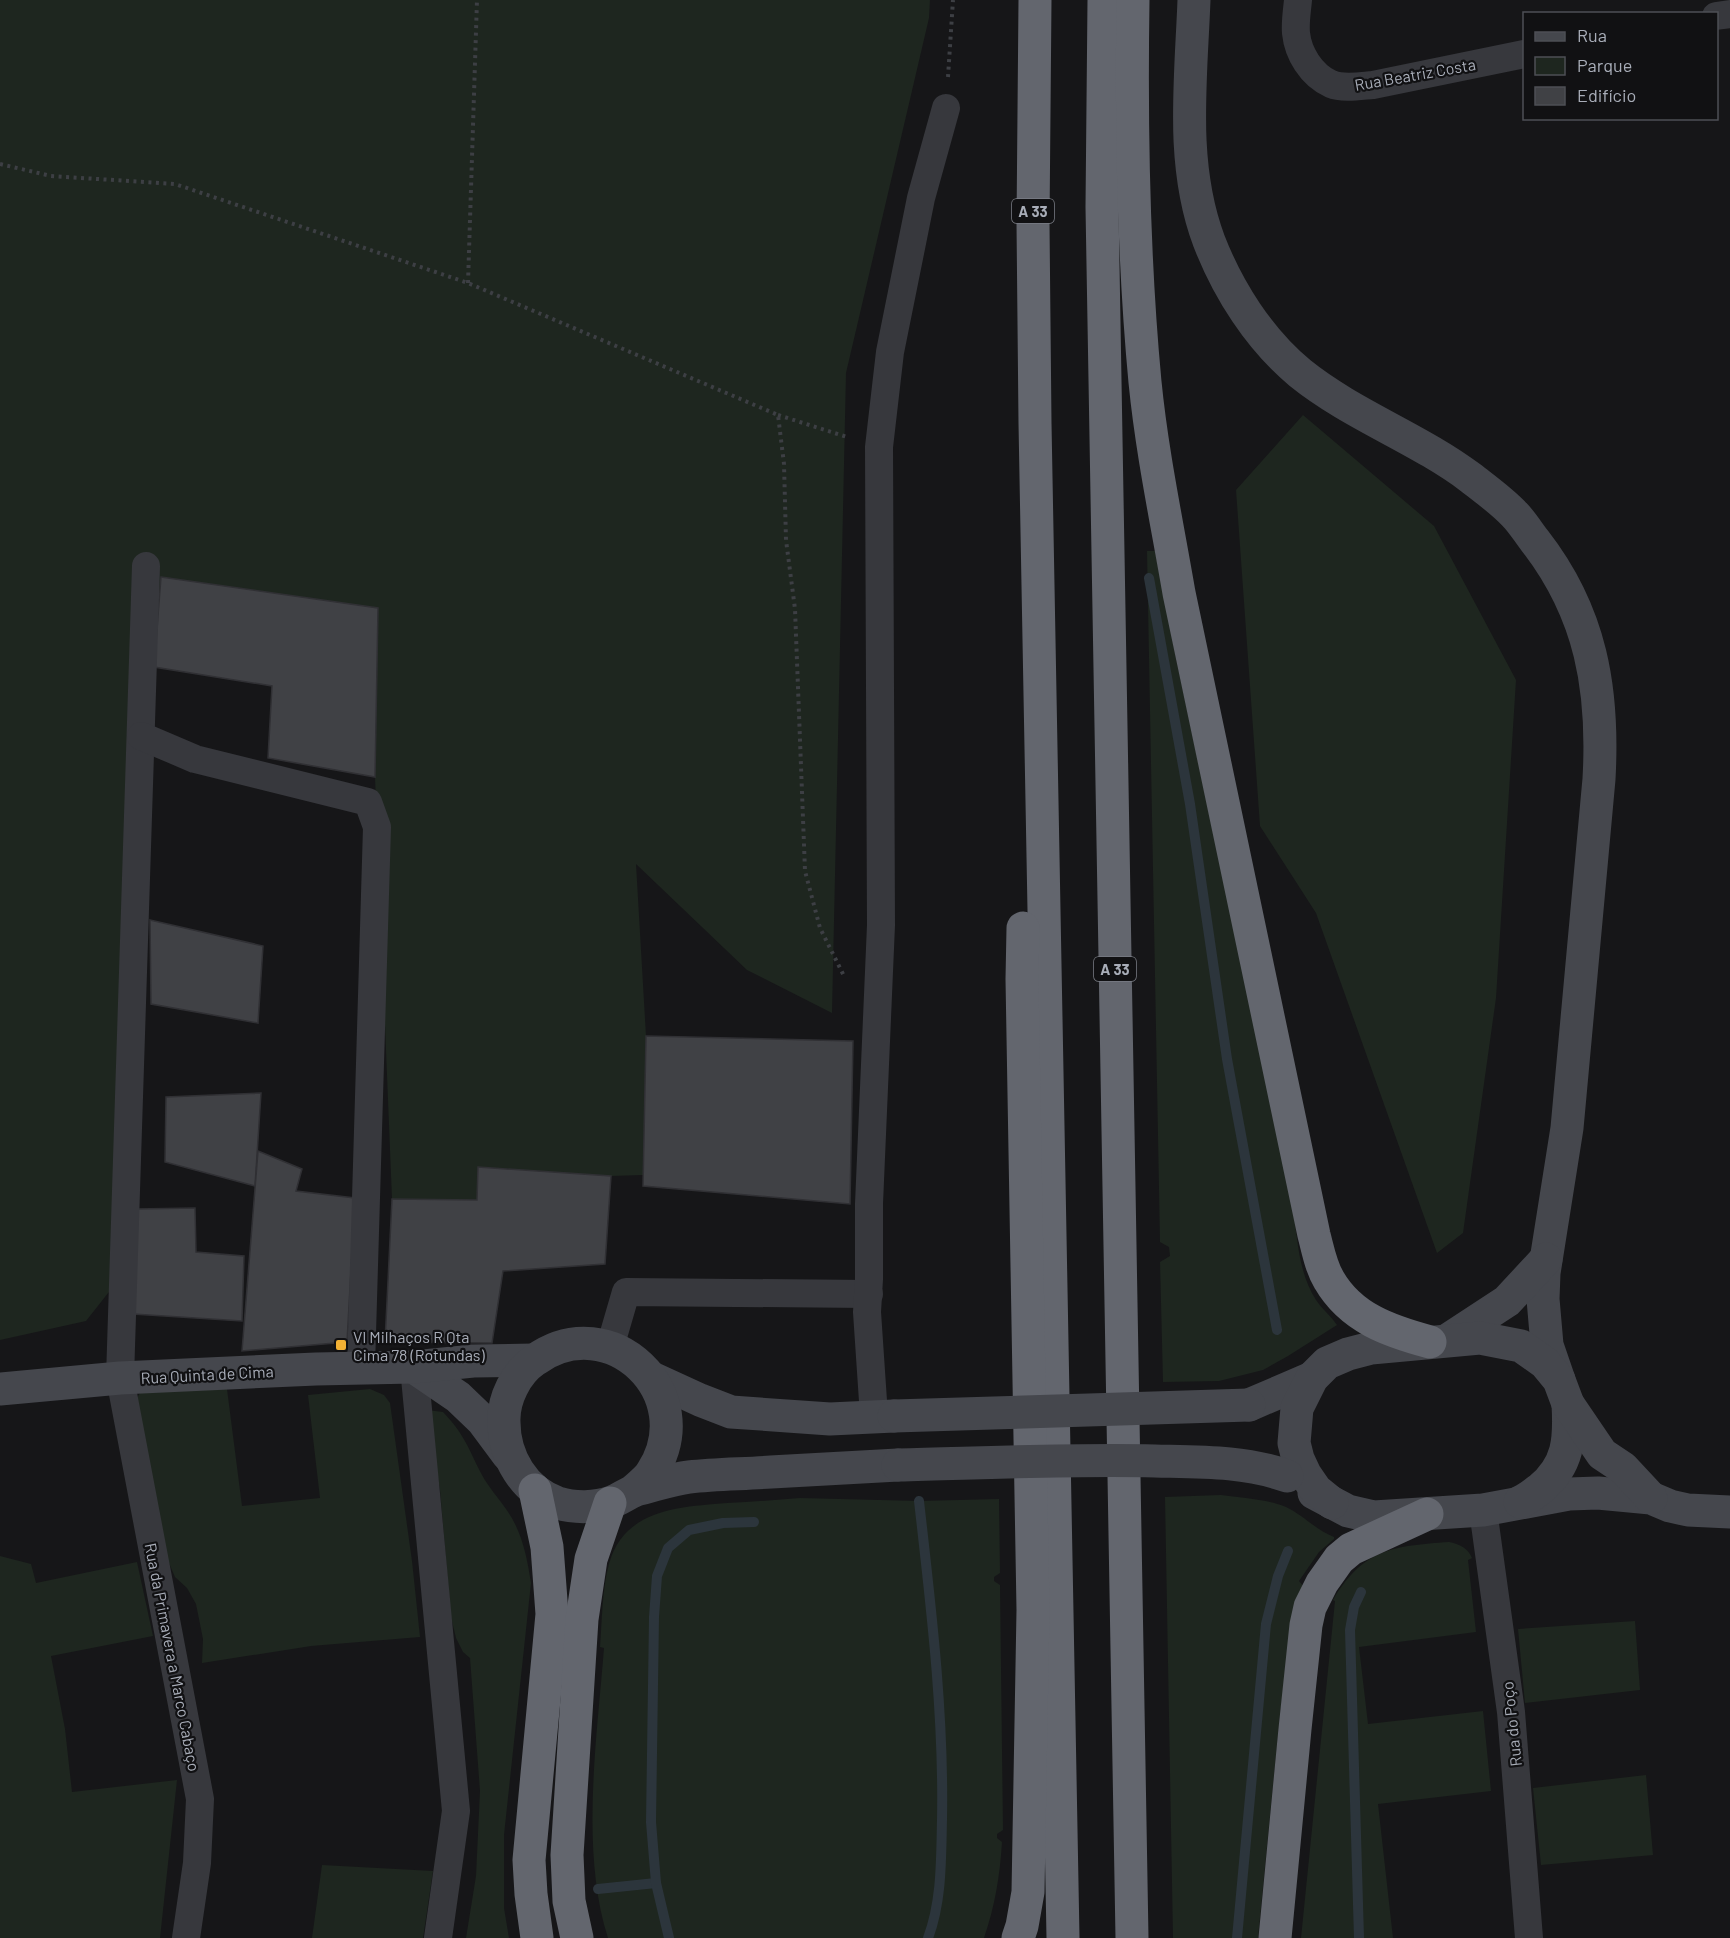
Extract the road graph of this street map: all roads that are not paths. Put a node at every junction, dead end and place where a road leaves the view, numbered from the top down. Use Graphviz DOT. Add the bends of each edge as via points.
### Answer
graph roads {
  1 [pos="1035,0"];
  2 [pos="1104,0"];
  3 [pos="1132,0"];
  4 [pos="1194,0"];
  5 [pos="1298,0"];
  6 [pos="1523,54"];
  7 [pos="946,108"];
  8 [pos="1035,423"];
  9 [pos="146,566"];
  10 [pos="141,736"];
  11 [pos="1546,1259"];
  12 [pos="868,1294"];
  13 [pos="1439,1341"];
  14 [pos="610,1347"];
  15 [pos="534,1360"];
  16 [pos="414,1366"];
  17 [pos="362,1367"];
  18 [pos="652,1377"];
  19 [pos="120,1378"];
  20 [pos="1312,1378"];
  21 [pos="0,1389"];
  22 [pos="1564,1392"];
  23 [pos="884,1416"];
  24 [pos="509,1456"];
  25 [pos="535,1490"];
  26 [pos="622,1497"];
  27 [pos="1651,1498"];
  28 [pos="1332,1503"];
  29 [pos="1497,1508"];
  30 [pos="1730,1512"];
  31 [pos="1427,1514"];
  32 [pos="186,1938"];
  33 [pos="438,1938"];
  34 [pos="537,1938"];
  35 [pos="577,1938"];
  36 [pos="1018,1938"];
  37 [pos="1063,1938"];
  38 [pos="1132,1938"];
  39 [pos="1275,1938"];
  40 [pos="1529,1938"];
  1 -- 8 [label="highway, A 33"];
  2 -- 38 [label="highway, A 33" via="1101,207"];
  3 -- 13 [label="highway" via="1131,122 1145,384 1182,605 1314,1235 1328,1278 1341,1298 1356,1311 1391,1332"];
  4 -- 11 [label="street" via="1189,139 1196,194 1209,240 1227,280 1274,348 1300,373 1469,477 1515,515 1569,592 1595,668 1601,742 1599,778 1567,1128"];
  5 -- 6 [label="street, Rua Beatriz Costa" via="1296,32 1301,54 1315,72 1332,84 1373,85"];
  7 -- 12 [label="street" via="921,198 890,352 879,447 881,925"];
  8 -- 36 [label="highway" via="1022,979 1032,1735 1028,1892"];
  8 -- 37 [label="highway, A 33"];
  9 -- 10 [label="street, Rua da Primavera a Marco Cabaço"];
  10 -- 17 [label="street" via="195,759 368,802 377,827"];
  10 -- 19 [label="street, Rua da Primavera a Marco Cabaço"];
  11 -- 13 [label="street" via="1507,1301"];
  11 -- 22 [label="street" via="1545,1323"];
  12 -- 14 [label="street" via="626,1292"];
  12 -- 23 [label="street" via="867,1312"];
  13 -- 20 [label="street" via="1348,1354 1327,1363"];
  13 -- 22 [label="street" via="1480,1338 1521,1346 1545,1363"];
  14 -- 15 [label="street" via="584,1342 557,1347"];
  14 -- 18 [label="street" via="633,1359"];
  15 -- 16 [label="street, Rua Quinta de Cima"];
  15 -- 24 [label="street" via="509,1393 504,1414"];
  16 -- 17 [label="street, Rua Quinta de Cima"];
  16 -- 24 [label="street" via="458,1397 482,1420"];
  16 -- 33 [label="street" via="456,1811"];
  17 -- 19 [label="street, Rua Quinta de Cima"];
  18 -- 23 [label="street" via="731,1412 830,1419"];
  18 -- 26 [label="street" via="663,1400 667,1426 663,1451 652,1473"];
  19 -- 21 [label="street, Rua Quinta de Cima"];
  19 -- 32 [label="street, Rua da Primavera a Marco Cabaço" via="200,1799 197,1863"];
  20 -- 23 [label="street, bridge" via="1249,1405"];
  20 -- 28 [label="street" via="1297,1408 1294,1443 1305,1474"];
  22 -- 27 [label="street" via="1602,1454 1623,1468"];
  22 -- 29 [label="street" via="1569,1428 1564,1458 1551,1480 1526,1499"];
  24 -- 25 [label="street"];
  25 -- 26 [label="street" via="558,1502 584,1507"];
  25 -- 34 [label="highway" via="547,1547 552,1614 529,1860"];
  26 -- 28 [label="street, bridge" via="688,1477 898,1465 1096,1460 1257,1467 1287,1476"];
  26 -- 35 [label="highway" via="591,1559 582,1618 567,1855 569,1901"];
  27 -- 29 [label="street" via="1569,1494"];
  27 -- 30 [label="street" via="1688,1510"];
  28 -- 31 [label="street" via="1374,1517"];
  29 -- 31 [label="street"];
  29 -- 40 [label="street, Rua do Poço"];
  31 -- 39 [label="highway" via="1351,1549 1322,1583 1310,1607 1294,1729"];
}
